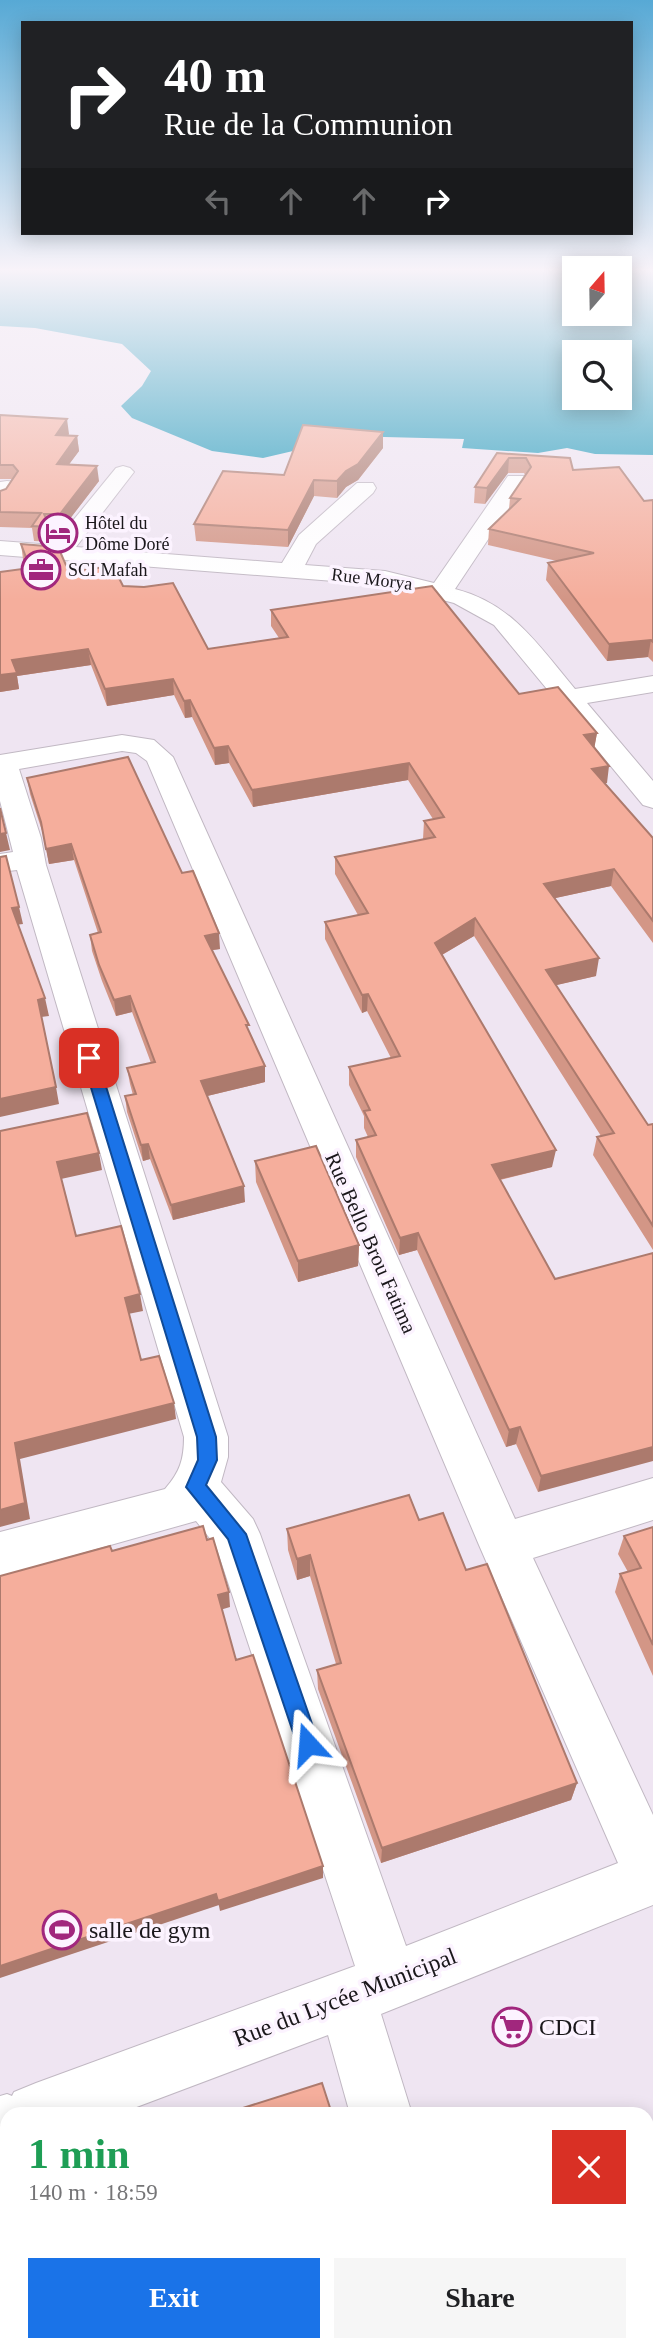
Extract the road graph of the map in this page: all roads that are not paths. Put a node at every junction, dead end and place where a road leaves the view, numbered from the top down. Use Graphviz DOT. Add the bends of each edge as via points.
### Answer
graph roads {
  1 [pos="122,472"];
  2 [pos="516,481"];
  3 [pos="365,488"];
  4 [pos="0,548"];
  5 [pos="60,552"];
  6 [pos="290,570"];
  7 [pos="441,591"];
  8 [pos="653,684"];
  9 [pos="570,698"];
  10 [pos="1,763"];
  11 [pos="653,799"];
  12 [pos="16,864"];
  13 [pos="196,1487"];
  14 [pos="653,1499"];
  15 [pos="503,1545"];
  16 [pos="0,1554"];
  17 [pos="653,1877"];
  18 [pos="368,1990"];
  19 [pos="55,2107"];
  20 [pos="380,2107"];
  1 -- 5 [label="street"];
  2 -- 7 [label="street"];
  3 -- 6 [label="street" via="307,540"];
  4 -- 5 [label="street, Rue Morya"];
  5 -- 6 [label="street, Rue Morya"];
  6 -- 7 [label="street, Rue Morya" via="385,578"];
  7 -- 9 [label="street, Rue Morya" via="503,620"];
  8 -- 9 [label="street"];
  9 -- 11 [label="street, Rue Morya"];
  10 -- 12 [label="street" via="26,838"];
  10 -- 15 [label="street, Rue Bello Brou Fatima" via="122,743 144,746 159,757"];
  12 -- 13 [label="street" via="92,1114 206,1437 208,1460"];
  13 -- 16 [label="street" via="180,1506"];
  13 -- 18 [label="street" via="236,1534"];
  14 -- 15 [label="street"];
  15 -- 17 [label="street, Rue Bello Brou Fatima"];
  17 -- 18 [label="street, Rue du Lycée Municipal"];
  18 -- 19 [label="street, Rue du Lycée Municipal"];
  18 -- 20 [label="street"];
}
